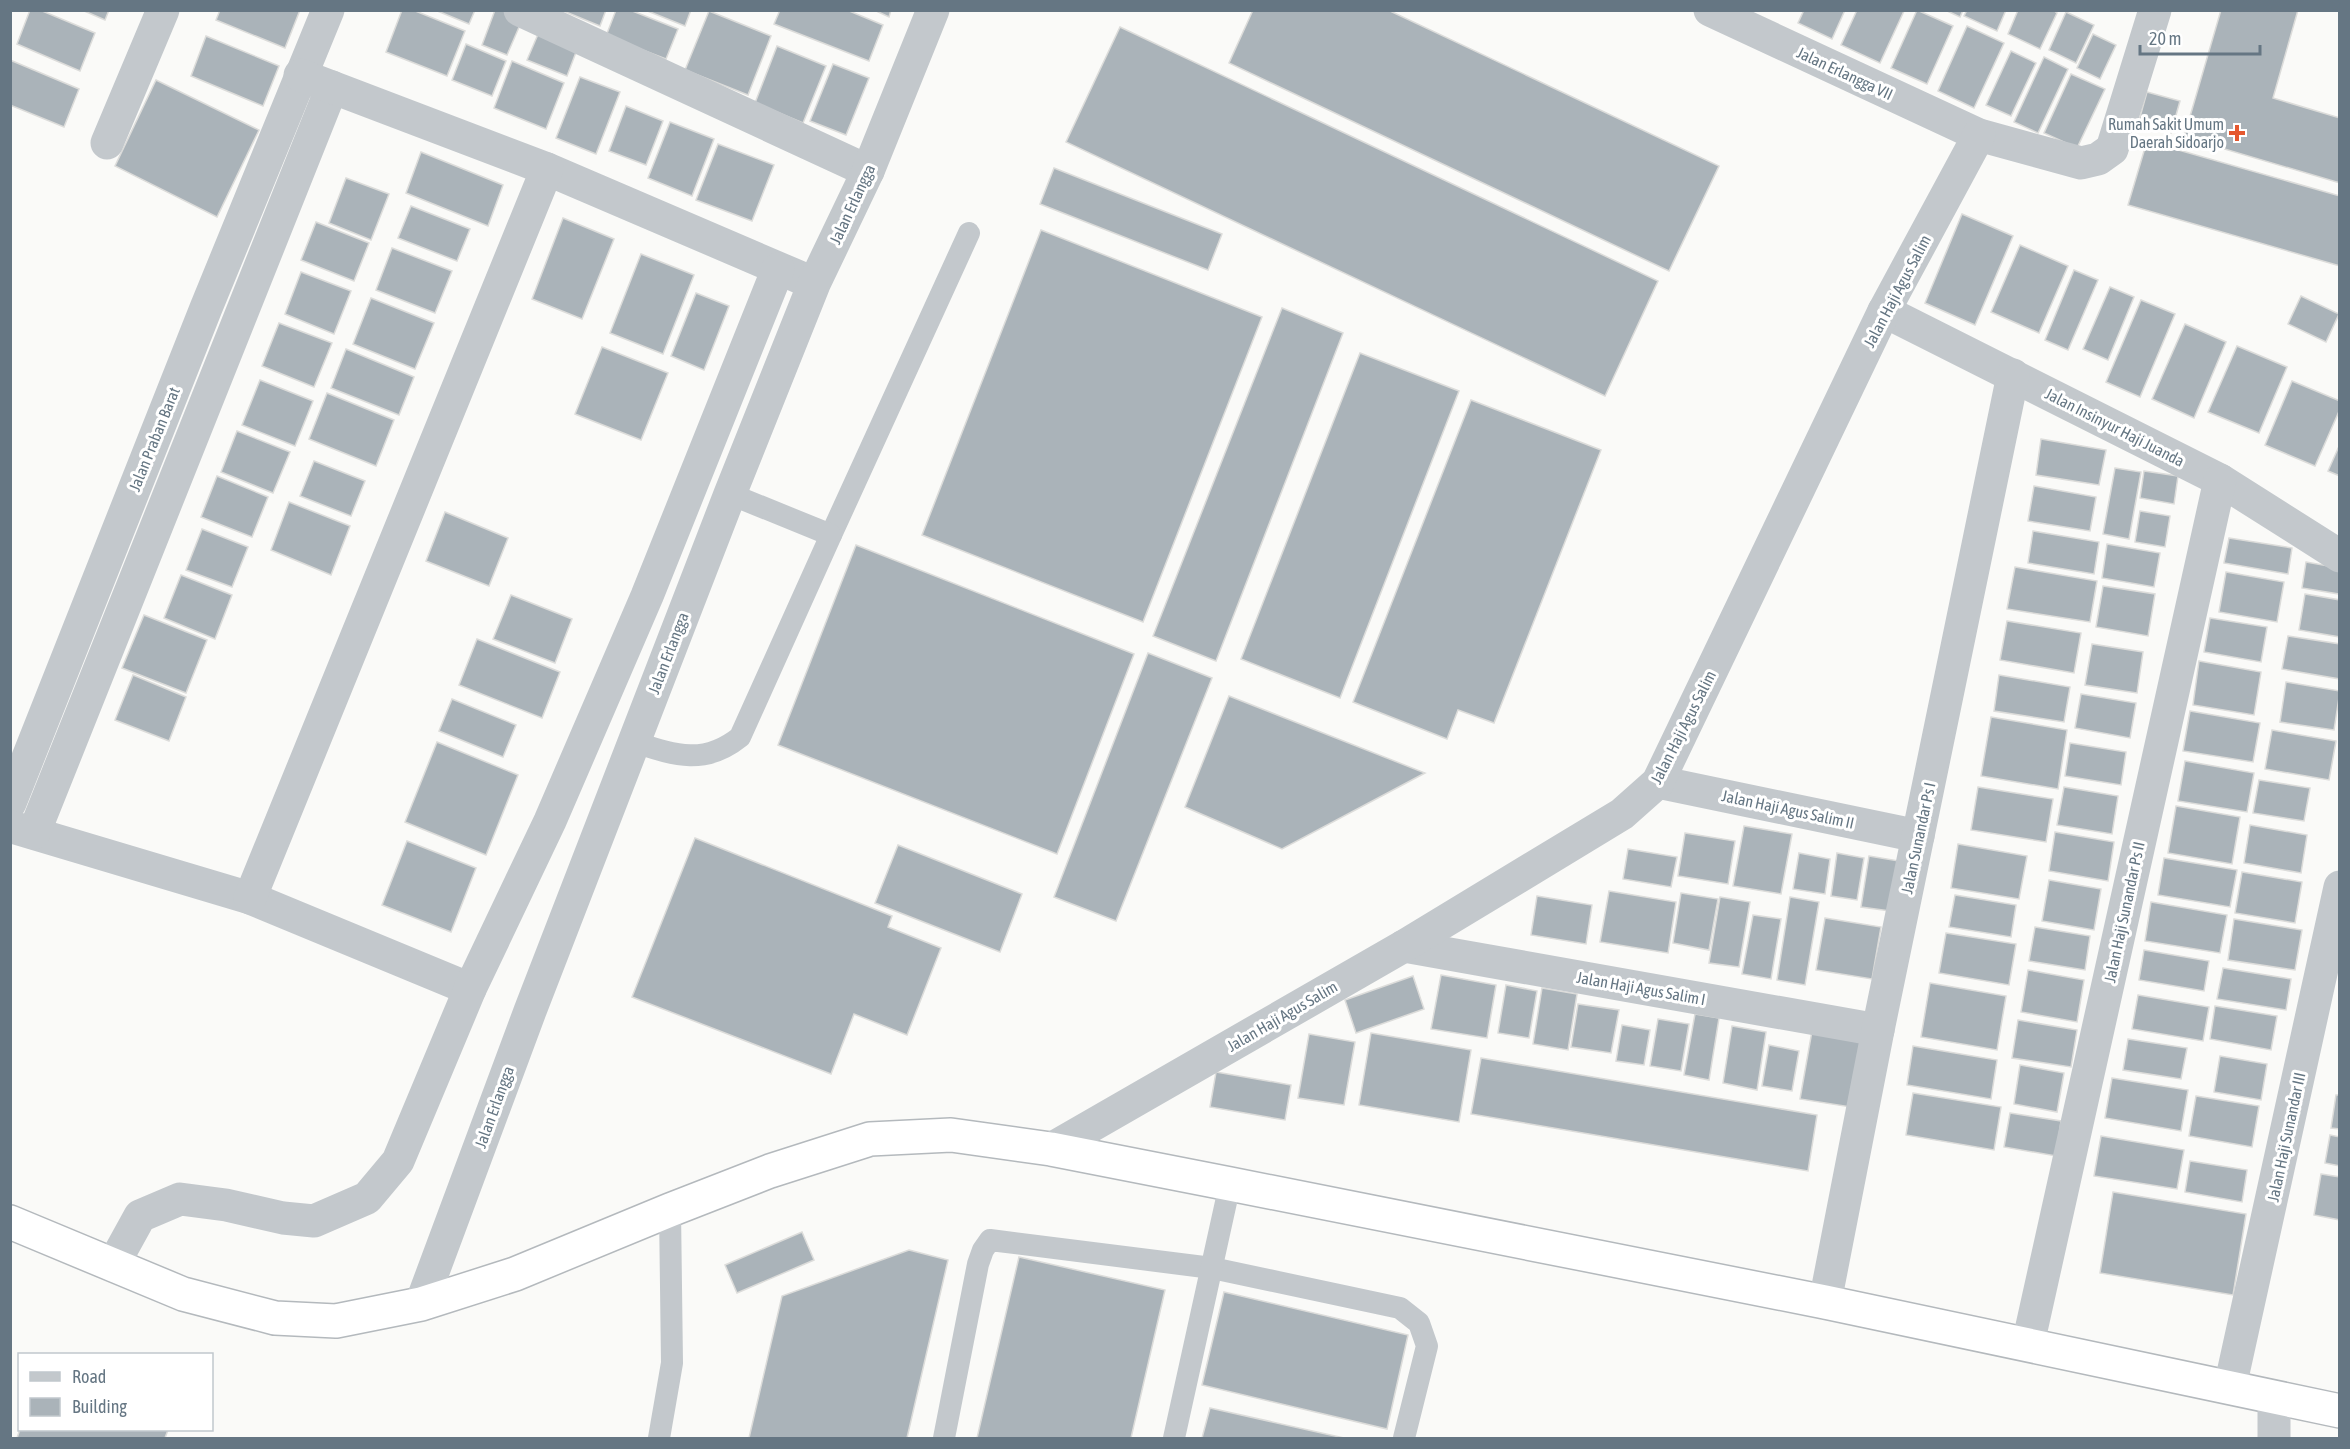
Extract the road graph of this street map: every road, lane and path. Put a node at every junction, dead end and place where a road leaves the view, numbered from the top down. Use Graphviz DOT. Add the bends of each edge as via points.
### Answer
graph roads {
  1 [pos="163,10"];
  2 [pos="328,10"];
  3 [pos="520,10"];
  4 [pos="933,10"];
  5 [pos="1710,10"];
  6 [pos="2147,14"];
  7 [pos="300,75"];
  8 [pos="332,87"];
  9 [pos="107,143"];
  10 [pos="1973,149"];
  11 [pos="547,169"];
  12 [pos="868,171"];
  13 [pos="969,233"];
  14 [pos="778,269"];
  15 [pos="814,284"];
  16 [pos="1884,311"];
  17 [pos="2013,375"];
  18 [pos="2220,480"];
  19 [pos="730,494"];
  20 [pos="831,535"];
  21 [pos="2340,556"];
  22 [pos="634,742"];
  23 [pos="1658,782"];
  24 [pos="10,803"];
  25 [pos="22,829"];
  26 [pos="1918,836"];
  27 [pos="2340,887"];
  28 [pos="250,898"];
  29 [pos="1404,946"];
  30 [pos="470,989"];
  31 [pos="1878,1030"];
  32 [pos="1051,1149"];
  33 [pos="1230,1184"];
  34 [pos="670,1210"];
  35 [pos="10,1222"];
  36 [pos="113,1265"];
  37 [pos="1212,1268"];
  38 [pos="1826,1302"];
  39 [pos="421,1304"];
  40 [pos="2028,1344"];
  41 [pos="2230,1387"];
  42 [pos="2274,1398"];
  43 [pos="2340,1411"];
  44 [pos="659,1438"];
  45 [pos="944,1438"];
  46 [pos="1174,1438"];
  47 [pos="1404,1438"];
  48 [pos="2274,1438"];
  1 -- 9 [label="street"];
  2 -- 7 [label="street, Jalan Praban Barat"];
  3 -- 12 [label="street"];
  4 -- 12 [label="street, Jalan Erlangga"];
  5 -- 10 [label="street, Jalan Erlangga VII"];
  6 -- 10 [label="street, Jalan Erlangga VII" via="2112,149 2098,159 2081,163"];
  7 -- 8 [label="street"];
  7 -- 24 [label="street, Jalan Praban Barat"];
  8 -- 11 [label="street"];
  8 -- 25 [label="street"];
  10 -- 16 [label="street, Jalan Haji Agus Salim"];
  11 -- 14 [label="street"];
  11 -- 28 [label="street"];
  12 -- 15 [label="street, Jalan Erlangga"];
  13 -- 20 [label="lane"];
  14 -- 15 [label="street"];
  14 -- 30 [label="street" via="643,607 550,821"];
  15 -- 19 [label="street, Jalan Erlangga"];
  16 -- 17 [label="street, Jalan Insinyur Haji Juanda"];
  16 -- 23 [label="street, Jalan Haji Agus Salim"];
  17 -- 18 [label="street, Jalan Insinyur Haji Juanda"];
  17 -- 26 [label="street, Jalan Sunandar Ps I"];
  18 -- 21 [label="street, Jalan Insinyur Haji Juanda"];
  18 -- 40 [label="street, Jalan Haji Sunandar Ps II"];
  19 -- 20 [label="lane"];
  19 -- 22 [label="street, Jalan Erlangga"];
  20 -- 22 [label="lane" via="740,737 726,748 706,755 677,756"];
  22 -- 39 [label="street, Jalan Erlangga"];
  23 -- 26 [label="street, Jalan Haji Agus Salim II"];
  23 -- 29 [label="street, Jalan Haji Agus Salim" via="1622,814"];
  25 -- 28 [label="street"];
  26 -- 31 [label="street, Jalan Sunandar Ps I"];
  27 -- 41 [label="street, Jalan Haji Sunandar III"];
  28 -- 30 [label="street"];
  29 -- 31 [label="street, Jalan Haji Agus Salim I"];
  29 -- 32 [label="street, Jalan Haji Agus Salim"];
  30 -- 36 [label="street" via="398,1161 367,1197 314,1221 180,1199 140,1216"];
  31 -- 38 [label="street, Jalan Sunandar Ps I"];
  32 -- 33 [label="highway"];
  32 -- 34 [label="highway" via="951,1135 870,1138"];
  33 -- 37 [label="lane"];
  33 -- 38 [label="highway"];
  34 -- 39 [label="highway" via="515,1274"];
  34 -- 44 [label="lane" via="672,1364"];
  35 -- 36 [label="highway"];
  36 -- 39 [label="highway" via="183,1294 275,1318 336,1322"];
  37 -- 45 [label="lane" via="990,1240 978,1264"];
  37 -- 46 [label="lane"];
  37 -- 47 [label="lane" via="1400,1308 1419,1323 1427,1346"];
  38 -- 40 [label="highway"];
  40 -- 41 [label="highway"];
  41 -- 42 [label="highway"];
  42 -- 43 [label="highway"];
  42 -- 48 [label="street"];
}
